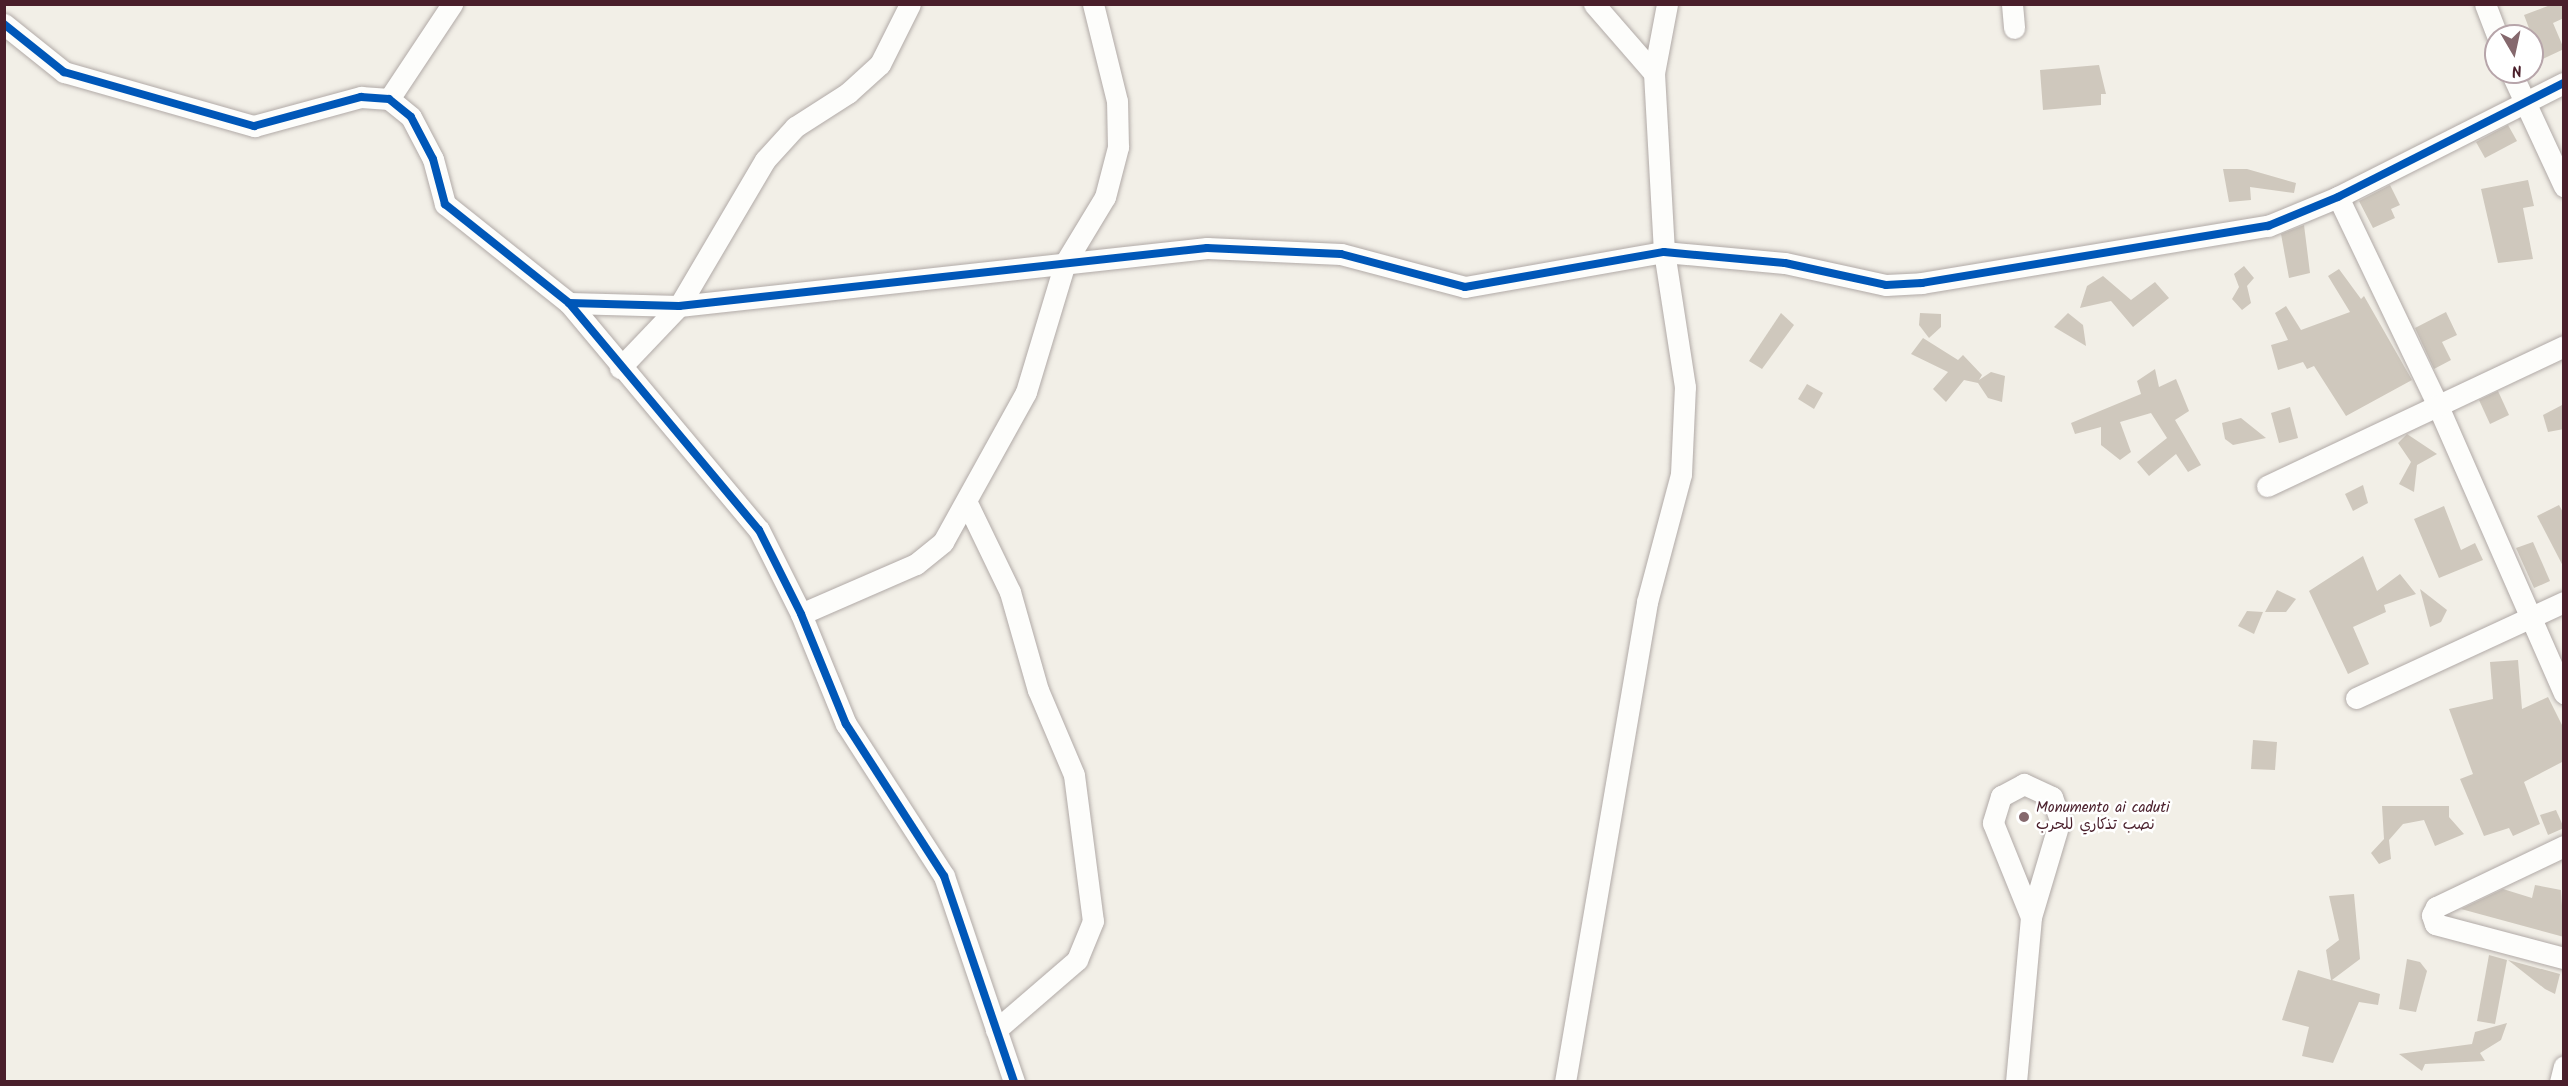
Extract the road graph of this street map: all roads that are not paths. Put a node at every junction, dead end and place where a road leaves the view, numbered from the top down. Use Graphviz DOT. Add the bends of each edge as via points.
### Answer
graph roads {
  1 [pos="452,4"];
  2 [pos="910,4"];
  3 [pos="1093,4"];
  4 [pos="1594,4"];
  5 [pos="1667,4"];
  6 [pos="2012,4"];
  7 [pos="2485,4"];
  8 [pos="4,24"];
  9 [pos="2493,24"];
  10 [pos="2014,28"];
  11 [pos="1654,73"];
  12 [pos="2564,82"];
  13 [pos="2516,84"];
  14 [pos="389,99"];
  15 [pos="2524,105"];
  16 [pos="2564,186"];
  17 [pos="2338,197"];
  18 [pos="1664,252"];
  19 [pos="1065,264"];
  20 [pos="568,303"];
  21 [pos="679,306"];
  22 [pos="2564,346"];
  23 [pos="621,368"];
  24 [pos="2437,405"];
  25 [pos="2267,486"];
  26 [pos="969,505"];
  27 [pos="2564,602"];
  28 [pos="801,614"];
  29 [pos="2527,617"];
  30 [pos="2564,693"];
  31 [pos="2356,698"];
  32 [pos="2564,846"];
  33 [pos="2031,917"];
  34 [pos="2564,958"];
  35 [pos="996,1030"];
  36 [pos="2564,1066"];
  37 [pos="1014,1082"];
  38 [pos="1566,1082"];
  39 [pos="2016,1082"];
  40 [pos="2560,1082"];
  1 -- 14 [label="street"];
  2 -- 21 [label="street" via="880,64 848,93 795,127 765,160"];
  3 -- 19 [label="street" via="1117,101 1118,147 1105,197"];
  4 -- 11 [label="street"];
  5 -- 11 [label="street"];
  6 -- 10 [label="street"];
  7 -- 9 [label="street"];
  8 -- 14 [label="street" via="64,72 254,126 361,97"];
  11 -- 18 [label="street"];
  12 -- 15 [label="street"];
  13 -- 15 [label="street"];
  14 -- 20 [label="street" via="411,117 433,159 446,204"];
  15 -- 16 [label="street"];
  15 -- 17 [label="street"];
  17 -- 18 [label="street" via="2268,226 1913,283 1886,285 1785,263"];
  17 -- 24 [label="street"];
  18 -- 19 [label="street" via="1465,287 1341,254 1281,250 1207,248"];
  18 -- 38 [label="street" via="1685,387 1681,474 1647,602"];
  19 -- 21 [label="street"];
  19 -- 26 [label="street" via="1026,392"];
  20 -- 21 [label="street"];
  20 -- 23 [label="street"];
  21 -- 23 [label="street"];
  22 -- 24 [label="street"];
  23 -- 28 [label="street" via="759,530"];
  24 -- 25 [label="street"];
  24 -- 29 [label="street"];
  26 -- 28 [label="street" via="943,542 916,564"];
  26 -- 35 [label="street" via="1011,592 1038,690 1074,775 1093,921 1077,960"];
  27 -- 29 [label="street"];
  28 -- 35 [label="street" via="846,724 944,876"];
  29 -- 30 [label="street"];
  29 -- 31 [label="street"];
  32 -- 34 [label="street" via="2436,907 2432,915 2436,924"];
  33 -- 33 [label="street" via="1993,824 2001,796 2024,784 2044,790 2060,812"];
  33 -- 39 [label="street"];
  35 -- 37 [label="street"];
  36 -- 40 [label="street"];
}
